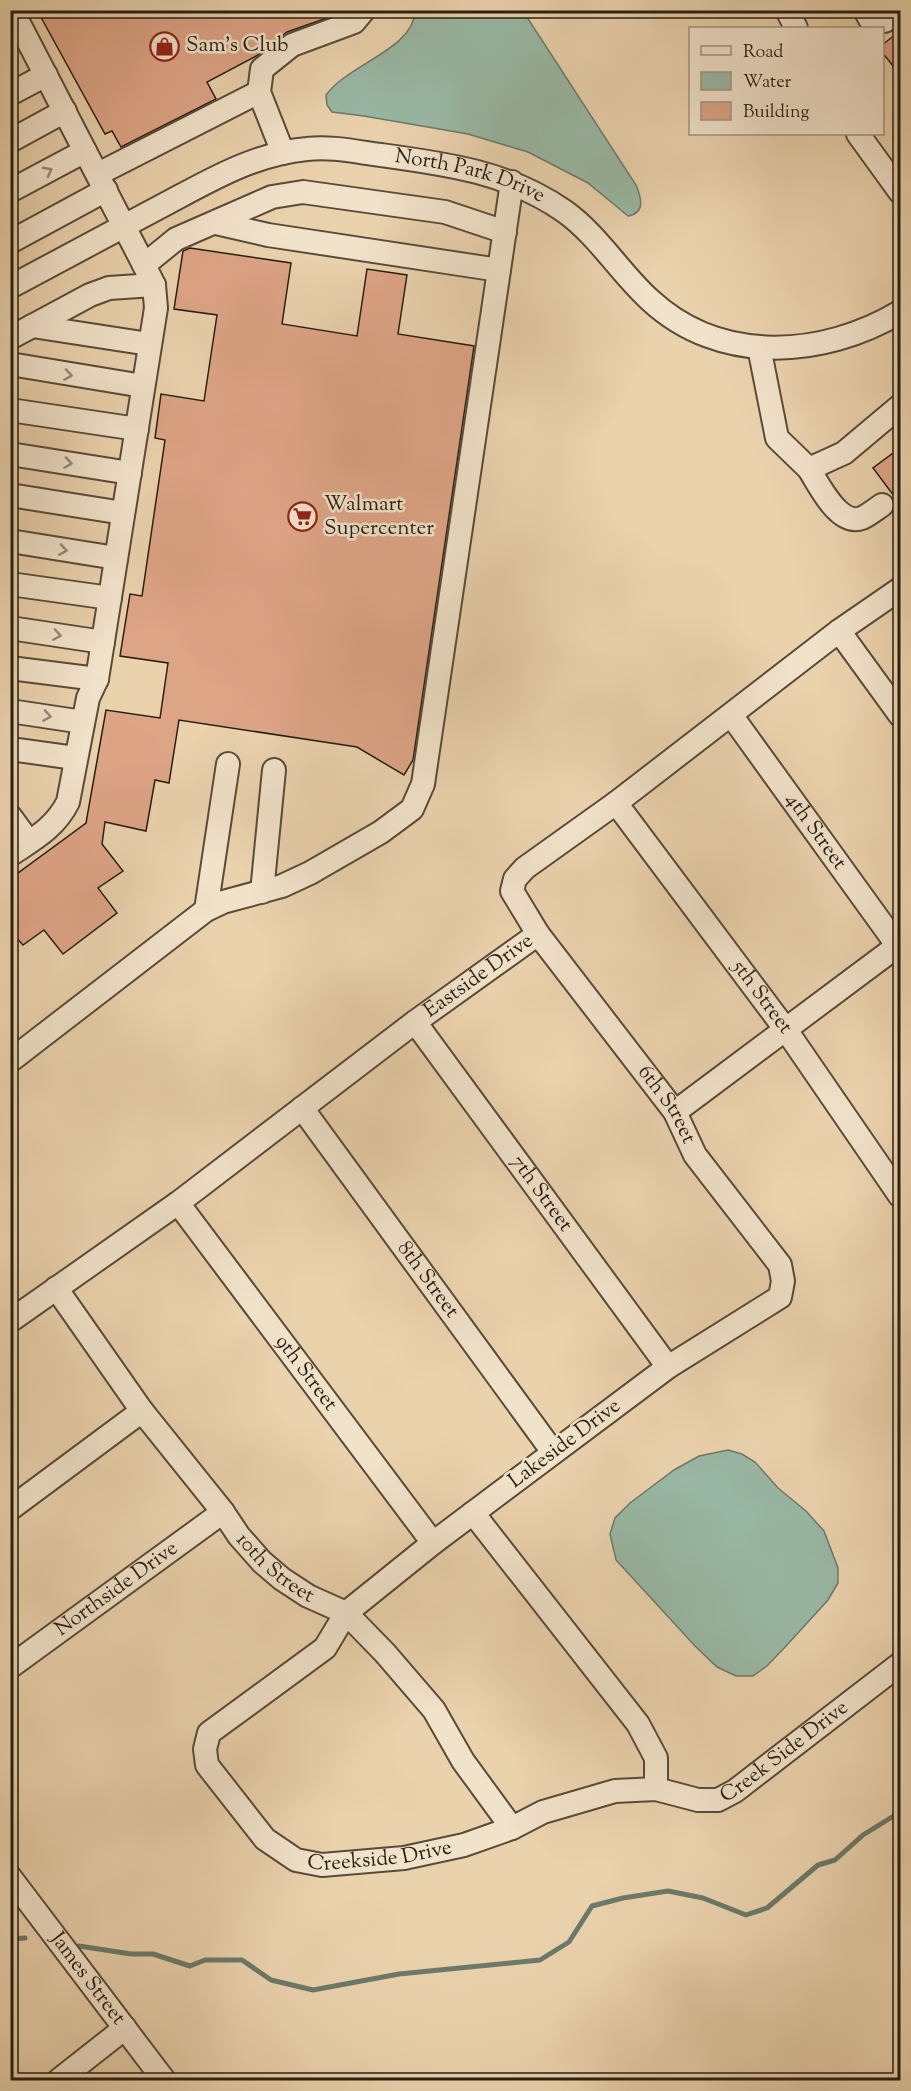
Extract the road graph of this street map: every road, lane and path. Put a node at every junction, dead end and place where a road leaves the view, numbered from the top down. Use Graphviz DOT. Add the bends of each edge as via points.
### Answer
graph roads {
  1 [pos="12,10"];
  2 [pos="364,10"];
  3 [pos="787,10"];
  4 [pos="866,10"];
  5 [pos="897,10"];
  6 [pos="796,27"];
  7 [pos="18,41"];
  8 [pos="46,75"];
  9 [pos="259,92"];
  10 [pos="10,94"];
  11 [pos="65,111"];
  12 [pos="859,135"];
  13 [pos="10,141"];
  14 [pos="86,151"];
  15 [pos="283,153"];
  16 [pos="102,182"];
  17 [pos="512,183"];
  18 [pos="10,191"];
  19 [pos="900,192"];
  20 [pos="216,223"];
  21 [pos="125,226"];
  22 [pos="505,232"];
  23 [pos="10,242"];
  24 [pos="144,264"];
  25 [pos="499,270"];
  26 [pos="154,285"];
  27 [pos="10,287"];
  28 [pos="900,312"];
  29 [pos="32,326"];
  30 [pos="10,338"];
  31 [pos="149,344"];
  32 [pos="759,347"];
  33 [pos="10,364"];
  34 [pos="143,386"];
  35 [pos="900,406"];
  36 [pos="10,410"];
  37 [pos="137,429"];
  38 [pos="10,454"];
  39 [pos="809,469"];
  40 [pos="130,473"];
  41 [pos="10,495"];
  42 [pos="882,505"];
  43 [pos="123,513"];
  44 [pos="10,542"];
  45 [pos="116,558"];
  46 [pos="10,584"];
  47 [pos="900,589"];
  48 [pos="110,598"];
  49 [pos="10,628"];
  50 [pos="839,631"];
  51 [pos="102,642"];
  52 [pos="10,668"];
  53 [pos="96,679"];
  54 [pos="10,711"];
  55 [pos="731,715"];
  56 [pos="900,716"];
  57 [pos="83,722"];
  58 [pos="10,749"];
  59 [pos="75,758"];
  60 [pos="228,764"];
  61 [pos="273,770"];
  62 [pos="616,803"];
  63 [pos="10,816"];
  64 [pos="20,849"];
  65 [pos="262,892"];
  66 [pos="206,909"];
  67 [pos="538,934"];
  68 [pos="900,946"];
  69 [pos="415,1022"];
  70 [pos="786,1030"];
  71 [pos="10,1061"];
  72 [pos="302,1108"];
  73 [pos="675,1112"];
  74 [pos="900,1196"];
  75 [pos="178,1203"];
  76 [pos="783,1281"];
  77 [pos="56,1288"];
  78 [pos="10,1321"];
  79 [pos="668,1367"];
  80 [pos="142,1411"];
  81 [pos="553,1452"];
  82 [pos="10,1509"];
  83 [pos="223,1512"];
  84 [pos="472,1513"];
  85 [pos="433,1543"];
  86 [pos="346,1613"];
  87 [pos="900,1665"];
  88 [pos="10,1667"];
  89 [pos="656,1789"];
  90 [pos="512,1828"];
  91 [pos="10,1877"];
  92 [pos="125,2028"];
  93 [pos="59,2080"];
  94 [pos="164,2080"];
  1 -- 7 [label="street"];
  2 -- 9 [label="street" via="354,22 292,45 262,69"];
  3 -- 6 [label="street"];
  4 -- 5 [label="street" via="871,21 885,21"];
  7 -- 8 [label="street"];
  8 -- 10 [label="street"];
  8 -- 11 [label="street"];
  9 -- 15 [label="street"];
  9 -- 16 [label="street"];
  11 -- 13 [label="street"];
  11 -- 14 [label="street"];
  12 -- 19 [label="street"];
  14 -- 16 [label="street"];
  18 -- 14 [label="street, one-way"];
  15 -- 17 [label="street, North Park Drive" via="308,148 338,149 451,164"];
  15 -- 21 [label="street, North Park Drive" via="233,168"];
  16 -- 21 [label="street"];
  16 -- 23 [label="street"];
  17 -- 22 [label="street"];
  17 -- 32 [label="street, North Park Drive" via="566,212 634,284 674,319 698,332"];
  20 -- 22 [label="street" via="272,196 303,192 446,212"];
  20 -- 24 [label="street" via="176,239"];
  20 -- 25 [label="street" via="268,235"];
  21 -- 24 [label="street"];
  21 -- 27 [label="street, North Park Drive"];
  22 -- 25 [label="street"];
  24 -- 26 [label="street"];
  25 -- 65 [label="street" via="423,784 412,809 381,832 310,873"];
  26 -- 29 [label="street" via="109,288"];
  26 -- 31 [label="street" via="156,308"];
  28 -- 32 [label="street, North Park Drive" via="865,331 814,346"];
  29 -- 30 [label="street"];
  29 -- 31 [label="street"];
  31 -- 34 [label="street"];
  32 -- 39 [label="street" via="777,438"];
  33 -- 34 [label="street, one-way"];
  34 -- 37 [label="street"];
  35 -- 39 [label="street" via="844,453"];
  36 -- 37 [label="street"];
  37 -- 40 [label="street"];
  38 -- 40 [label="street, one-way"];
  39 -- 42 [label="street" via="837,512 848,519 861,519"];
  40 -- 43 [label="street"];
  41 -- 43 [label="street"];
  43 -- 45 [label="street"];
  44 -- 45 [label="street, one-way"];
  45 -- 48 [label="street"];
  46 -- 48 [label="street"];
  47 -- 50 [label="street, Eastside Drive"];
  48 -- 51 [label="street"];
  49 -- 51 [label="street, one-way"];
  50 -- 55 [label="street, Eastside Drive"];
  50 -- 56 [label="street"];
  51 -- 53 [label="street"];
  52 -- 53 [label="street"];
  53 -- 57 [label="street" via="87,698"];
  54 -- 57 [label="street, one-way"];
  55 -- 62 [label="street, Eastside Drive"];
  55 -- 68 [label="street, 4th Street"];
  57 -- 59 [label="street"];
  58 -- 59 [label="street"];
  59 -- 64 [label="street" via="68,802 60,817"];
  60 -- 66 [label="street"];
  61 -- 65 [label="street"];
  62 -- 67 [label="street, Eastside Drive" via="515,879 512,891"];
  62 -- 70 [label="street, 5th Street"];
  63 -- 64 [label="street"];
  65 -- 66 [label="street"];
  66 -- 71 [label="street"];
  67 -- 69 [label="street, Eastside Drive"];
  67 -- 73 [label="street, 6th Street"];
  68 -- 70 [label="street"];
  69 -- 72 [label="street, Eastside Drive"];
  69 -- 79 [label="street, 7th Street"];
  70 -- 73 [label="street"];
  70 -- 74 [label="street, 5th Street"];
  72 -- 75 [label="street, Eastside Drive"];
  72 -- 81 [label="street, 8th Street"];
  73 -- 76 [label="street, 6th Street" via="695,1155 780,1265"];
  75 -- 77 [label="street, Eastside Drive"];
  75 -- 85 [label="street, 9th Street"];
  76 -- 79 [label="street, Lakeside Drive" via="780,1297"];
  77 -- 78 [label="street, Eastside Drive"];
  77 -- 80 [label="street, 10th Street"];
  79 -- 81 [label="street, Lakeside Drive"];
  80 -- 82 [label="street"];
  80 -- 83 [label="street, 10th Street"];
  81 -- 84 [label="street, Lakeside Drive"];
  83 -- 86 [label="street, 10th Street" via="239,1536 282,1579"];
  83 -- 88 [label="street, Northside Drive"];
  84 -- 85 [label="street, Lakeside Drive"];
  84 -- 89 [label="street" via="638,1724 656,1758"];
  85 -- 86 [label="street, Lakeside Drive"];
  86 -- 90 [label="street, 10th Street" via="434,1710 464,1761"];
  86 -- 90 [label="street, Creekside Drive" via="326,1647 209,1733 207,1765 265,1839 296,1860 322,1865 404,1858 464,1845"];
  87 -- 89 [label="street, Creek Side Drive" via="727,1796 698,1800"];
  89 -- 90 [label="street, Creekside Drive" via="615,1791 576,1801"];
  91 -- 92 [label="street, James Street"];
  92 -- 93 [label="street"];
  92 -- 94 [label="street, James Street"];
}
